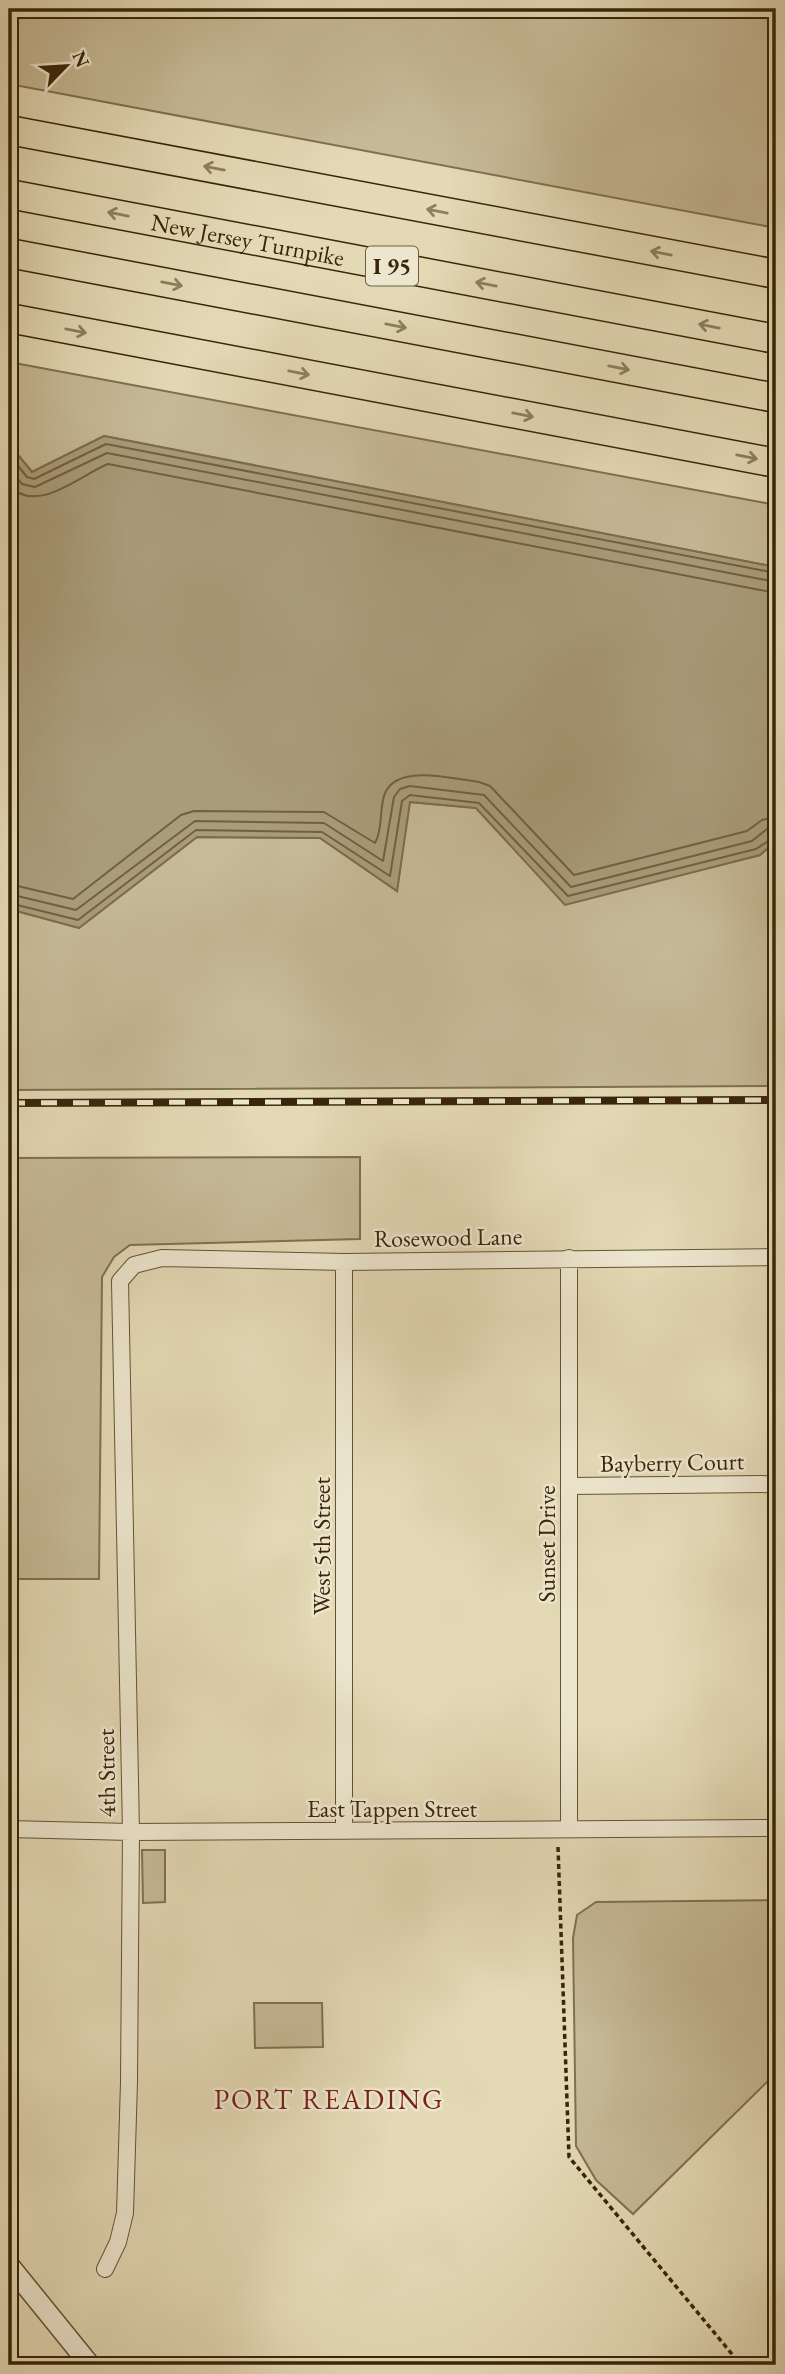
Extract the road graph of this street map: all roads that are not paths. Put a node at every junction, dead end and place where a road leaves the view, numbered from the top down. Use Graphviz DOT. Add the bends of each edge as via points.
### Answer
graph roads {
  1 [pos="9,130"];
  2 [pos="9,194"];
  3 [pos="9,253"];
  4 [pos="776,274"];
  5 [pos="9,318"];
  6 [pos="776,339"];
  7 [pos="776,398"];
  8 [pos="776,463"];
  9 [pos="776,1257"];
  10 [pos="569,1258"];
  11 [pos="344,1262"];
  12 [pos="126,1274"];
  13 [pos="776,1484"];
  14 [pos="569,1486"];
  15 [pos="776,1828"];
  16 [pos="9,1829"];
  17 [pos="569,1829"];
  18 [pos="344,1831"];
  19 [pos="131,1832"];
  20 [pos="9,2265"];
  21 [pos="105,2269"];
  22 [pos="90,2365"];
  4 -- 1 [label="highway, one-way"];
  6 -- 2 [label="highway, New Jersey Turnpike / I 95, one-way"];
  3 -- 7 [label="highway, I 95, one-way"];
  5 -- 8 [label="highway, one-way"];
  9 -- 10 [label="street, Rosewood Lane"];
  10 -- 11 [label="street, Rosewood Lane"];
  10 -- 14 [label="street, Sunset Drive"];
  11 -- 12 [label="street, Rosewood Lane" via="162,1258 134,1265"];
  11 -- 18 [label="street, West 5th Street"];
  12 -- 19 [label="street, 4th Street" via="120,1281 118,1301"];
  13 -- 14 [label="street, Bayberry Court"];
  14 -- 17 [label="street, Sunset Drive"];
  15 -- 17 [label="street, East Tappen Street"];
  16 -- 19 [label="street, East Tappen Street"];
  17 -- 18 [label="street, East Tappen Street"];
  18 -- 19 [label="street, East Tappen Street"];
  19 -- 21 [label="street, 4th Street" via="125,2213"];
  20 -- 22 [label="street"];
}
